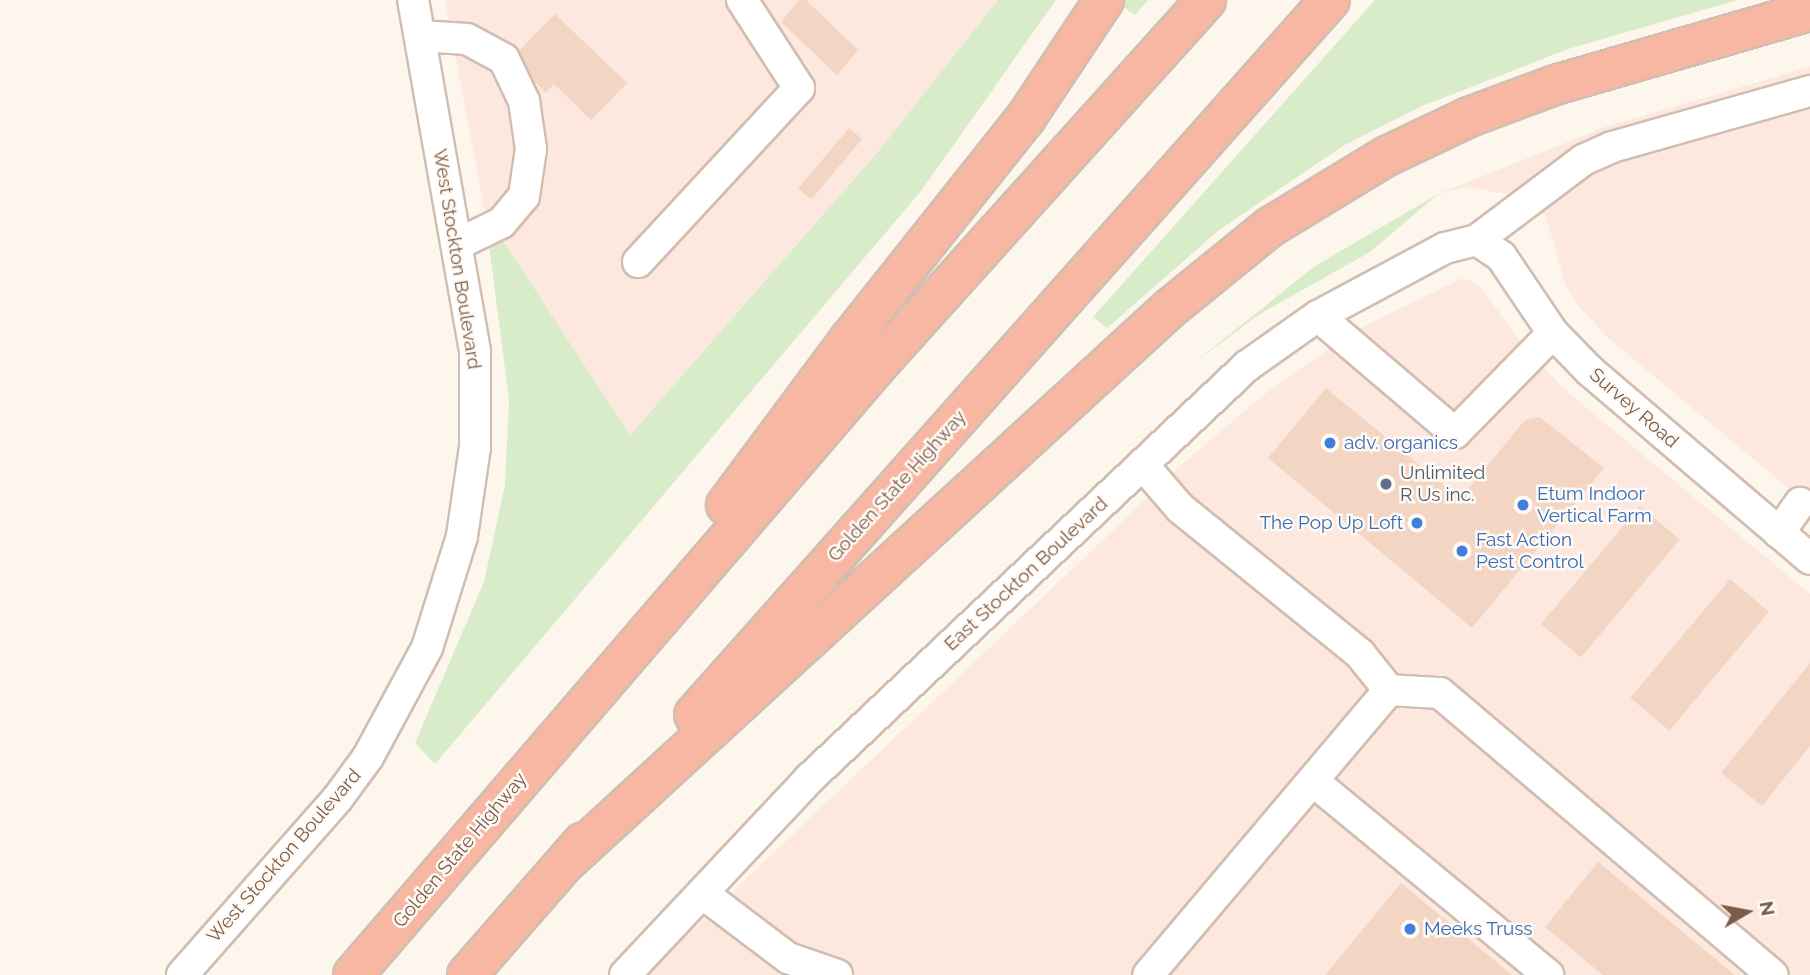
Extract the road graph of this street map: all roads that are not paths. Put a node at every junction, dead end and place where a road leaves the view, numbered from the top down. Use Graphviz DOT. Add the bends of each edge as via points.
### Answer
graph roads {
  1 [pos="413,0"];
  2 [pos="743,0"];
  3 [pos="1104,0"];
  4 [pos="1206,0"];
  5 [pos="1330,0"];
  6 [pos="1810,11"];
  7 [pos="420,36"];
  8 [pos="1810,91"];
  9 [pos="1477,240"];
  10 [pos="458,244"];
  11 [pos="638,262"];
  12 [pos="1318,316"];
  13 [pos="1553,333"];
  14 [pos="1143,465"];
  15 [pos="1800,503"];
  16 [pos="1779,533"];
  17 [pos="1810,559"];
  18 [pos="1390,690"];
  19 [pos="525,773"];
  20 [pos="1312,781"];
  21 [pos="566,862"];
  22 [pos="702,893"];
  23 [pos="181,975"];
  24 [pos="353,975"];
  25 [pos="467,975"];
  26 [pos="625,975"];
  27 [pos="837,975"];
  28 [pos="1148,975"];
  29 [pos="1548,975"];
  30 [pos="1772,975"];
  1 -- 7 [label="street, West Stockton Boulevard"];
  2 -- 11 [label="street" via="799,88"];
  3 -- 19 [label="highway" via="1025,119 849,340"];
  4 -- 19 [label="highway, Golden State Highway" via="883,359"];
  5 -- 21 [label="highway, Golden State Highway"];
  6 -- 21 [label="highway" via="1555,85 1469,117 1387,156 1270,227 1169,309"];
  7 -- 10 [label="street, West Stockton Boulevard"];
  7 -- 10 [label="street" via="467,38 504,58 524,101 531,149 524,196 501,223"];
  8 -- 9 [label="street" via="1612,147 1583,160"];
  9 -- 12 [label="street, East Stockton Boulevard" via="1445,248"];
  9 -- 13 [label="street, Survey Road" via="1502,256"];
  10 -- 23 [label="street, West Stockton Boulevard" via="475,351 475,447 462,536 431,636 395,713 354,778"];
  12 -- 13 [label="street" via="1455,433"];
  12 -- 14 [label="street, East Stockton Boulevard" via="1248,366"];
  13 -- 16 [label="street, Survey Road" via="1590,371"];
  14 -- 18 [label="street" via="1180,508 1360,654"];
  14 -- 22 [label="street, East Stockton Boulevard" via="809,779"];
  15 -- 16 [label="street"];
  16 -- 17 [label="street, Survey Road"];
  18 -- 20 [label="street"];
  18 -- 30 [label="street" via="1440,693"];
  19 -- 24 [label="highway, Golden State Highway"];
  20 -- 28 [label="street"];
  20 -- 29 [label="street"];
  21 -- 25 [label="highway, Golden State Highway"];
  22 -- 26 [label="street, East Stockton Boulevard"];
  22 -- 27 [label="street" via="788,958"];
}
